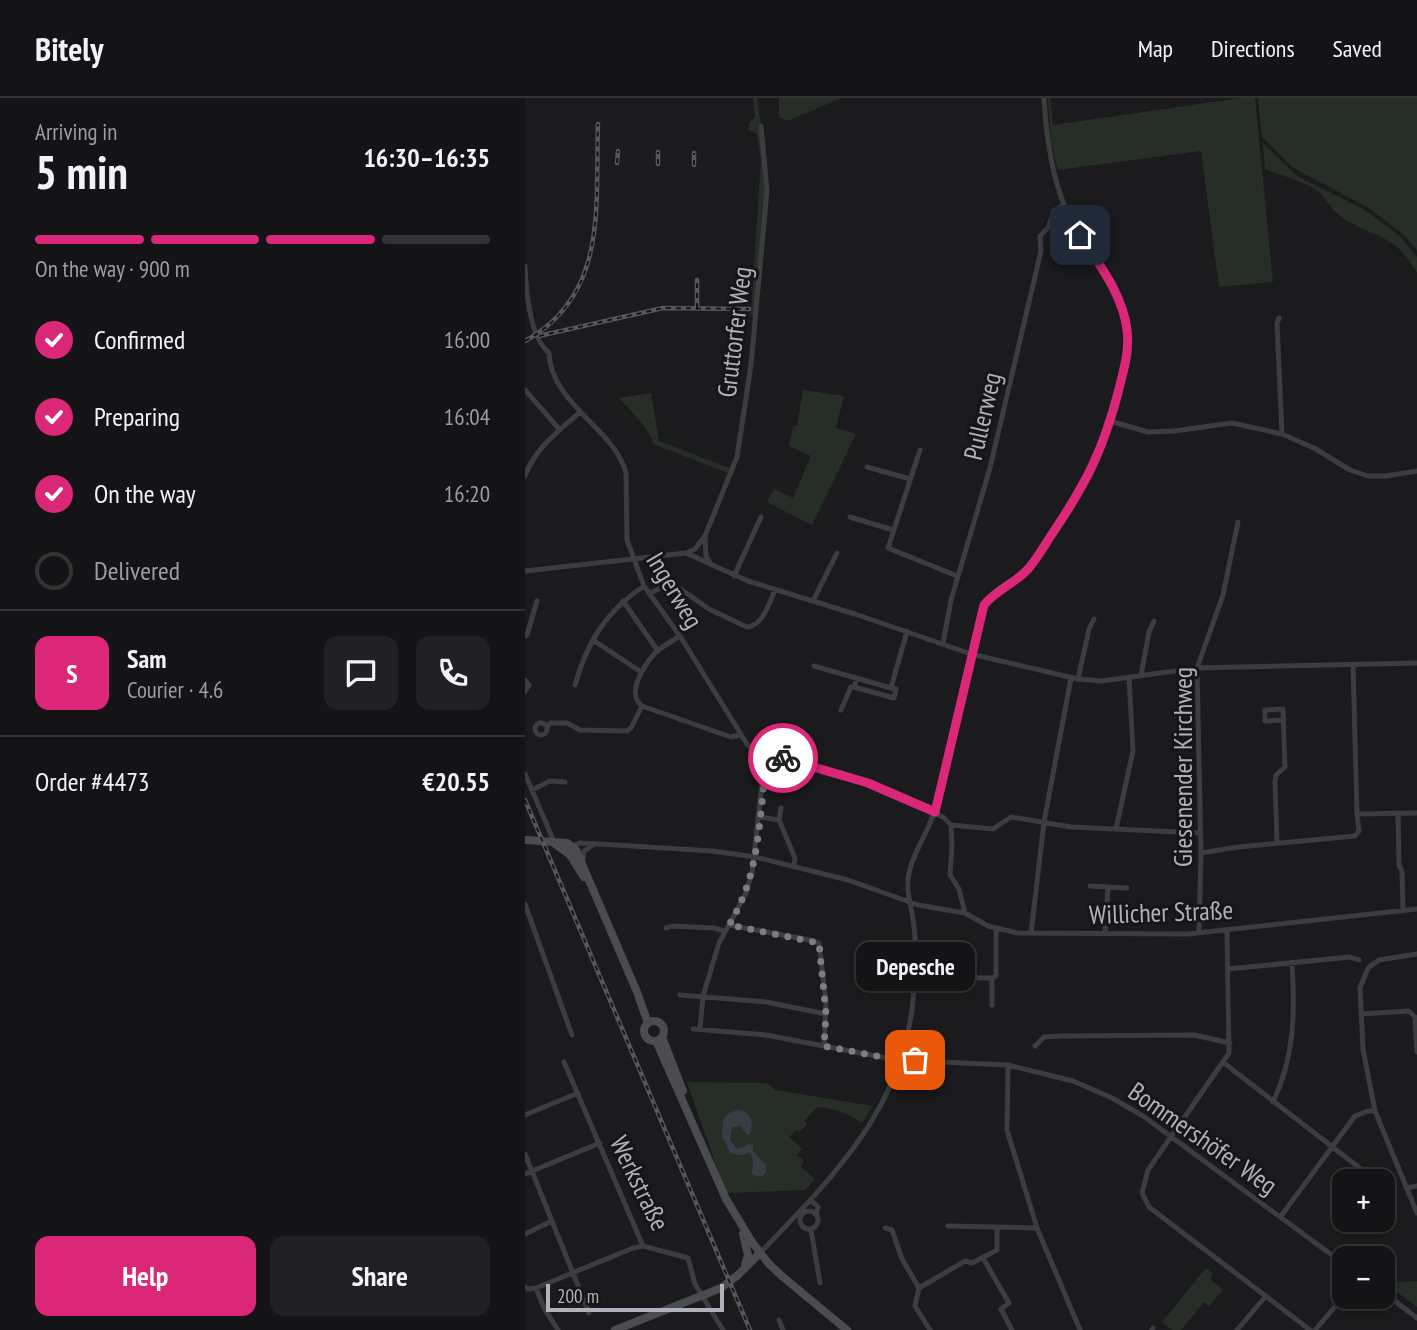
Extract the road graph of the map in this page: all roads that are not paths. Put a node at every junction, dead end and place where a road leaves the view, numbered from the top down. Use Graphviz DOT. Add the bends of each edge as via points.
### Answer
graph roads {
  1 [pos="1044,98"];
  2 [pos="761,126"];
  3 [pos="1064,205"];
  4 [pos="525,266"];
  5 [pos="1279,317"];
  6 [pos="525,390"];
  7 [pos="579,413"];
  8 [pos="1110,421"];
  9 [pos="560,430"];
  10 [pos="1282,434"];
  11 [pos="920,450"];
  12 [pos="527,464"];
  13 [pos="867,467"];
  14 [pos="1417,471"];
  15 [pos="525,476"];
  16 [pos="910,480"];
  17 [pos="761,517"];
  18 [pos="850,517"];
  19 [pos="1238,522"];
  20 [pos="893,530"];
  21 [pos="705,536"];
  22 [pos="686,553"];
  23 [pos="837,553"];
  24 [pos="632,558"];
  25 [pos="710,563"];
  26 [pos="525,571"];
  27 [pos="734,576"];
  28 [pos="957,576"];
  29 [pos="644,586"];
  30 [pos="775,590"];
  31 [pos="650,593"];
  32 [pos="537,601"];
  33 [pos="623,601"];
  34 [pos="813,601"];
  35 [pos="1094,619"];
  36 [pos="1154,621"];
  37 [pos="907,631"];
  38 [pos="525,636"];
  39 [pos="680,636"];
  40 [pos="593,640"];
  41 [pos="943,644"];
  42 [pos="657,651"];
  43 [pos="971,654"];
  44 [pos="1417,663"];
  45 [pos="1353,665"];
  46 [pos="814,667"];
  47 [pos="1197,668"];
  48 [pos="641,672"];
  49 [pos="1141,675"];
  50 [pos="1129,677"];
  51 [pos="857,678"];
  52 [pos="1075,679"];
  53 [pos="525,680"];
  54 [pos="575,685"];
  55 [pos="854,687"];
  56 [pos="891,688"];
  57 [pos="525,691"];
  58 [pos="642,706"];
  59 [pos="841,710"];
  60 [pos="1284,720"];
  61 [pos="547,727"];
  62 [pos="741,735"];
  63 [pos="758,753"];
  64 [pos="525,774"];
  65 [pos="565,782"];
  66 [pos="532,790"];
  67 [pos="781,808"];
  68 [pos="935,812"];
  69 [pos="1398,813"];
  70 [pos="1417,813"];
  71 [pos="1357,814"];
  72 [pos="760,817"];
  73 [pos="779,820"];
  74 [pos="1044,822"];
  75 [pos="950,825"];
  76 [pos="1116,829"];
  77 [pos="1200,834"];
  78 [pos="525,840"];
  79 [pos="551,842"];
  80 [pos="1277,843"];
  81 [pos="600,844"];
  82 [pos="571,850"];
  83 [pos="1201,853"];
  84 [pos="754,857"];
  85 [pos="583,862"];
  86 [pos="794,865"];
  87 [pos="589,883"];
  88 [pos="1090,886"];
  89 [pos="1108,887"];
  90 [pos="1127,888"];
  91 [pos="911,903"];
  92 [pos="525,904"];
  93 [pos="1417,909"];
  94 [pos="1403,911"];
  95 [pos="965,913"];
  96 [pos="729,925"];
  97 [pos="666,928"];
  98 [pos="996,929"];
  99 [pos="725,931"];
  100 [pos="1227,931"];
  101 [pos="1031,933"];
  102 [pos="1199,933"];
  103 [pos="1105,934"];
  104 [pos="1417,954"];
  105 [pos="1359,960"];
  106 [pos="1292,963"];
  107 [pos="1229,969"];
  108 [pos="914,977"];
  109 [pos="992,978"];
  110 [pos="680,995"];
  111 [pos="703,996"];
  112 [pos="992,1006"];
  113 [pos="1417,1009"];
  114 [pos="1409,1012"];
  115 [pos="826,1014"];
  116 [pos="1361,1014"];
  117 [pos="1416,1019"];
  118 [pos="651,1022"];
  119 [pos="572,1035"];
  120 [pos="659,1039"];
  121 [pos="1230,1043"];
  122 [pos="824,1046"];
  123 [pos="1035,1046"];
  124 [pos="1417,1052"];
  125 [pos="902,1060"];
  126 [pos="564,1062"];
  127 [pos="1224,1063"];
  128 [pos="1008,1065"];
  129 [pos="578,1093"];
  130 [pos="1273,1102"];
  131 [pos="1375,1111"];
  132 [pos="525,1115"];
  133 [pos="1171,1136"];
  134 [pos="600,1143"];
  135 [pos="1331,1147"];
  136 [pos="525,1154"];
  137 [pos="1361,1169"];
  138 [pos="532,1171"];
  139 [pos="525,1174"];
  140 [pos="1417,1186"];
  141 [pos="1406,1188"];
  142 [pos="811,1200"];
  143 [pos="1417,1213"];
  144 [pos="817,1215"];
  145 [pos="1281,1216"];
  146 [pos="552,1221"];
  147 [pos="739,1222"];
  148 [pos="947,1226"];
  149 [pos="997,1227"];
  150 [pos="885,1228"];
  151 [pos="1037,1228"];
  152 [pos="811,1230"];
  153 [pos="525,1234"];
  154 [pos="643,1246"];
  155 [pos="760,1253"];
  156 [pos="1332,1255"];
  157 [pos="983,1258"];
  158 [pos="743,1270"];
  159 [pos="572,1273"];
  160 [pos="820,1283"];
  161 [pos="525,1287"];
  162 [pos="536,1288"];
  163 [pos="919,1288"];
  164 [pos="701,1296"];
  165 [pos="1266,1296"];
  166 [pos="1395,1301"];
  167 [pos="1332,1309"];
  168 [pos="589,1313"];
  169 [pos="1417,1318"];
  170 [pos="779,1320"];
  171 [pos="558,1330"];
  172 [pos="615,1330"];
  173 [pos="723,1330"];
  174 [pos="783,1330"];
  175 [pos="847,1330"];
  176 [pos="930,1330"];
  177 [pos="1012,1330"];
  178 [pos="1080,1330"];
  179 [pos="1237,1330"];
  180 [pos="1313,1330"];
  1 -- 3 [label="street" via="1052,160"];
  2 -- 21 [label="street, Gruttorfer Weg" via="768,190 751,365 737,457"];
  3 -- 8 [label="street" via="1118,298 1125,320 1127,357"];
  3 -- 28 [label="street, Pullerweg" via="1054,211 1040,236 1041,251 990,468"];
  4 -- 7 [label="street, Ingerweg" via="528,301 542,348 549,353 549,363"];
  5 -- 10 [label="street"];
  6 -- 9 [label="street"];
  7 -- 9 [label="street"];
  7 -- 24 [label="street, Ingerweg" via="624,463"];
  8 -- 10 [label="street" via="1148,432 1232,423"];
  8 -- 43 [label="street" via="1082,488 1030,567 984,605"];
  9 -- 12 [label="street"];
  10 -- 14 [label="street" via="1368,476"];
  11 -- 16 [label="street"];
  12 -- 15 [label="street"];
  13 -- 16 [label="street"];
  16 -- 20 [label="street"];
  17 -- 27 [label="street"];
  18 -- 20 [label="street"];
  19 -- 47 [label="street, Giesenender Kirchweg" via="1223,595"];
  20 -- 28 [label="street" via="888,548"];
  21 -- 22 [label="street, Gruttorfer Weg"];
  21 -- 25 [label="street"];
  22 -- 24 [label="street"];
  22 -- 25 [label="street"];
  23 -- 34 [label="street"];
  24 -- 26 [label="street"];
  24 -- 29 [label="street, Ingerweg"];
  25 -- 27 [label="street"];
  27 -- 30 [label="street"];
  28 -- 41 [label="street, Pullerweg"];
  29 -- 31 [label="street, Ingerweg"];
  29 -- 33 [label="street"];
  30 -- 31 [label="street" via="753,627 709,609 672,583"];
  30 -- 34 [label="street"];
  31 -- 39 [label="street, Ingerweg"];
  32 -- 38 [label="street"];
  33 -- 40 [label="street"];
  33 -- 42 [label="street"];
  34 -- 37 [label="street"];
  35 -- 52 [label="street"];
  36 -- 49 [label="street"];
  37 -- 41 [label="street"];
  37 -- 56 [label="street"];
  39 -- 42 [label="street"];
  39 -- 62 [label="street, Ingerweg"];
  40 -- 48 [label="street"];
  40 -- 54 [label="street"];
  41 -- 43 [label="street"];
  42 -- 48 [label="street"];
  43 -- 52 [label="street"];
  43 -- 68 [label="street"];
  44 -- 45 [label="street"];
  45 -- 47 [label="street"];
  45 -- 71 [label="street"];
  46 -- 51 [label="street"];
  47 -- 49 [label="street"];
  47 -- 77 [label="street, Giesenender Kirchweg"];
  48 -- 58 [label="street" via="635,697"];
  49 -- 50 [label="street"];
  50 -- 52 [label="street"];
  50 -- 76 [label="street" via="1133,751"];
  51 -- 55 [label="street"];
  51 -- 56 [label="street"];
  52 -- 74 [label="street"];
  53 -- 57 [label="street" via="529,687"];
  55 -- 56 [label="street" via="894,698 896,689"];
  55 -- 59 [label="street"];
  58 -- 61 [label="street" via="625,731 580,730 567,723"];
  58 -- 62 [label="street" via="731,737"];
  60 -- 80 [label="street" via="1285,767 1275,782"];
  62 -- 63 [label="street, Ingerweg"];
  63 -- 68 [label="street" via="865,782"];
  63 -- 72 [label="street" via="765,774"];
  64 -- 66 [label="street"];
  65 -- 66 [label="street" via="550,781"];
  66 -- 79 [label="street"];
  67 -- 73 [label="street"];
  68 -- 75 [label="street"];
  68 -- 91 [label="street" via="909,873"];
  69 -- 70 [label="street"];
  69 -- 71 [label="street"];
  69 -- 94 [label="street"];
  71 -- 80 [label="street" via="1359,831 1355,836"];
  72 -- 73 [label="street"];
  72 -- 84 [label="street"];
  73 -- 86 [label="street" via="796,858"];
  74 -- 75 [label="street" via="1011,817 993,829"];
  74 -- 76 [label="street"];
  74 -- 101 [label="street"];
  75 -- 95 [label="street" via="950,876"];
  76 -- 77 [label="street"];
  77 -- 83 [label="street, Giesenender Kirchweg"];
  78 -- 79 [label="main road"];
  79 -- 82 [label="main road"];
  80 -- 83 [label="street"];
  81 -- 82 [label="street, Willicher Straße" via="582,843"];
  81 -- 84 [label="street, Willicher Straße"];
  81 -- 85 [label="street" via="585,849"];
  82 -- 85 [label="main road"];
  82 -- 87 [label="main road"];
  83 -- 102 [label="street, Giesenender Kirchweg"];
  84 -- 86 [label="street, Willicher Straße"];
  84 -- 96 [label="street" via="750,882"];
  85 -- 87 [label="main road"];
  86 -- 91 [label="street, Willicher Straße"];
  87 -- 118 [label="main road"];
  88 -- 89 [label="street"];
  89 -- 90 [label="street"];
  89 -- 103 [label="street"];
  91 -- 95 [label="street, Willicher Straße"];
  91 -- 108 [label="street"];
  92 -- 119 [label="street"];
  93 -- 94 [label="street, Willicher Straße"];
  94 -- 100 [label="street, Willicher Straße"];
  95 -- 98 [label="street, Willicher Straße"];
  96 -- 99 [label="street"];
  96 -- 115 [label="street" via="819,943"];
  97 -- 99 [label="street"];
  98 -- 101 [label="street, Willicher Straße"];
  98 -- 109 [label="street" via="996,976"];
  99 -- 111 [label="street"];
  100 -- 102 [label="street, Willicher Straße"];
  100 -- 107 [label="street"];
  101 -- 103 [label="street, Willicher Straße"];
  102 -- 103 [label="street, Willicher Straße"];
  104 -- 116 [label="street" via="1387,957 1368,968 1360,988"];
  105 -- 106 [label="street"];
  106 -- 107 [label="street"];
  106 -- 130 [label="street" via="1291,1053"];
  107 -- 121 [label="street"];
  108 -- 109 [label="street"];
  108 -- 125 [label="street"];
  109 -- 112 [label="street"];
  110 -- 111 [label="street"];
  111 -- 115 [label="street"];
  111 -- 122 [label="street, Bommershöfer Weg" via="696,1029"];
  113 -- 114 [label="street"];
  114 -- 116 [label="street"];
  114 -- 117 [label="street"];
  115 -- 122 [label="street"];
  116 -- 131 [label="street"];
  117 -- 124 [label="street"];
  118 -- 120 [label="main road" via="662,1025"];
  118 -- 120 [label="main road" via="645,1034"];
  120 -- 147 [label="main road"];
  121 -- 123 [label="street" via="1194,1035 1061,1036 1044,1037"];
  121 -- 127 [label="street"];
  122 -- 125 [label="street, Bommershöfer Weg"];
  125 -- 128 [label="street, Bommershöfer Weg"];
  125 -- 142 [label="street" via="893,1085 864,1133"];
  126 -- 129 [label="street, Werkstraße"];
  127 -- 130 [label="street"];
  127 -- 133 [label="street"];
  128 -- 133 [label="street, Bommershöfer Weg" via="1051,1074 1103,1093"];
  128 -- 151 [label="street" via="1007,1130"];
  129 -- 132 [label="street"];
  129 -- 134 [label="street, Werkstraße"];
  130 -- 135 [label="street"];
  131 -- 135 [label="street" via="1355,1116"];
  131 -- 141 [label="street"];
  133 -- 145 [label="street, Bommershöfer Weg"];
  133 -- 165 [label="street" via="1144,1179 1142,1193 1149,1207"];
  134 -- 138 [label="street"];
  134 -- 154 [label="street, Werkstraße"];
  135 -- 137 [label="street"];
  135 -- 145 [label="street"];
  136 -- 138 [label="street"];
  138 -- 139 [label="street"];
  138 -- 146 [label="street"];
  140 -- 141 [label="street"];
  141 -- 143 [label="street"];
  142 -- 144 [label="street" via="818,1207"];
  142 -- 155 [label="street"];
  144 -- 152 [label="street" via="818,1223"];
  144 -- 152 [label="street" via="806,1212 800,1218 802,1226"];
  145 -- 156 [label="street, Bommershöfer Weg"];
  146 -- 153 [label="street"];
  146 -- 159 [label="street"];
  147 -- 155 [label="main road"];
  147 -- 158 [label="main road" via="748,1247"];
  148 -- 149 [label="street"];
  149 -- 151 [label="street"];
  149 -- 157 [label="street" via="997,1250"];
  150 -- 163 [label="street" via="892,1230"];
  151 -- 178 [label="street"];
  152 -- 160 [label="street"];
  154 -- 159 [label="street"];
  154 -- 164 [label="street, Werkstraße" via="688,1258"];
  155 -- 158 [label="main road"];
  155 -- 175 [label="main road"];
  157 -- 163 [label="street" via="965,1261"];
  157 -- 177 [label="street" via="1009,1303 1001,1309"];
  158 -- 164 [label="main road"];
  159 -- 162 [label="street"];
  159 -- 168 [label="street"];
  161 -- 162 [label="street"];
  162 -- 171 [label="street"];
  163 -- 176 [label="street" via="915,1306"];
  164 -- 172 [label="main road"];
  164 -- 173 [label="street"];
  165 -- 179 [label="street"];
  165 -- 180 [label="street"];
  166 -- 169 [label="street"];
  167 -- 180 [label="street"];
  170 -- 174 [label="street"];
}
